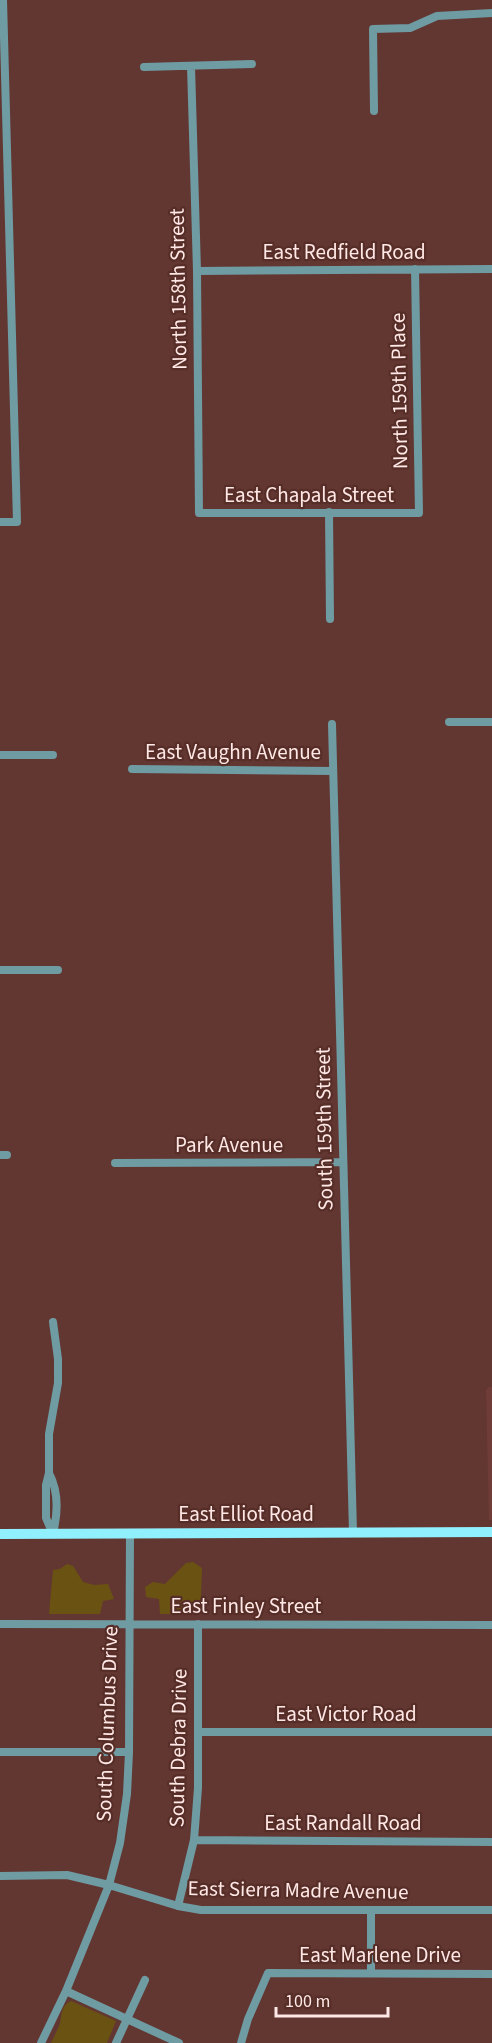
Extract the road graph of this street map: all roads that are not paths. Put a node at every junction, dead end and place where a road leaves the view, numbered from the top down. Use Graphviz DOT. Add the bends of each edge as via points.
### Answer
graph roads {
  1 [pos="3,0"];
  2 [pos="492,13"];
  3 [pos="252,64"];
  4 [pos="191,66"];
  5 [pos="144,67"];
  6 [pos="374,111"];
  7 [pos="415,269"];
  8 [pos="492,269"];
  9 [pos="197,270"];
  10 [pos="329,512"];
  11 [pos="199,513"];
  12 [pos="418,513"];
  13 [pos="0,522"];
  14 [pos="330,619"];
  15 [pos="449,722"];
  16 [pos="492,722"];
  17 [pos="332,724"];
  18 [pos="0,755"];
  19 [pos="53,755"];
  20 [pos="132,769"];
  21 [pos="333,771"];
  22 [pos="0,970"];
  23 [pos="58,970"];
  24 [pos="343,1162"];
  25 [pos="115,1163"];
  26 [pos="53,1322"];
  27 [pos="352,1532"];
  28 [pos="492,1532"];
  29 [pos="0,1534"];
  30 [pos="52,1534"];
  31 [pos="130,1534"];
  32 [pos="0,1624"];
  33 [pos="129,1624"];
  34 [pos="198,1624"];
  35 [pos="492,1624"];
  36 [pos="199,1732"];
  37 [pos="492,1732"];
  38 [pos="0,1752"];
  39 [pos="129,1752"];
  40 [pos="194,1840"];
  41 [pos="492,1842"];
  42 [pos="0,1876"];
  43 [pos="109,1885"];
  44 [pos="178,1906"];
  45 [pos="371,1910"];
  46 [pos="492,1910"];
  47 [pos="372,1973"];
  48 [pos="492,1974"];
  49 [pos="145,1980"];
  50 [pos="66,1991"];
  51 [pos="128,2018"];
  52 [pos="41,2043"];
  53 [pos="116,2043"];
  54 [pos="178,2043"];
  55 [pos="241,2043"];
  1 -- 13 [label="street" via="17,522"];
  2 -- 6 [label="street" via="436,16 410,28 373,29"];
  3 -- 4 [label="street"];
  4 -- 5 [label="street"];
  4 -- 9 [label="street, North 158th Street"];
  7 -- 8 [label="street, East Redfield Road"];
  7 -- 9 [label="street, East Redfield Road"];
  7 -- 12 [label="street, North 159th Place"];
  9 -- 11 [label="street, North 158th Street"];
  10 -- 11 [label="street, East Chapala Street"];
  10 -- 12 [label="street, East Chapala Street"];
  10 -- 14 [label="street"];
  15 -- 16 [label="street"];
  17 -- 21 [label="street, South 159th Street"];
  18 -- 19 [label="street"];
  20 -- 21 [label="street, East Vaughn Avenue"];
  21 -- 24 [label="street, South 159th Street"];
  22 -- 23 [label="street"];
  24 -- 25 [label="street, Park Avenue"];
  24 -- 27 [label="street, South 159th Street"];
  26 -- 30 [label="street" via="58,1383 46,1485 46,1518"];
  27 -- 28 [label="main road, East Elliot Road"];
  27 -- 31 [label="main road, East Elliot Road"];
  29 -- 30 [label="main road, East Elliot Road"];
  30 -- 31 [label="main road, East Elliot Road"];
  31 -- 33 [label="street, South Columbus Drive"];
  32 -- 33 [label="street, East Finley Street"];
  33 -- 34 [label="street, East Finley Street"];
  33 -- 39 [label="street, South Columbus Drive"];
  34 -- 35 [label="street, East Finley Street"];
  34 -- 36 [label="street, South Debra Drive"];
  36 -- 37 [label="street, East Victor Road"];
  36 -- 40 [label="street, South Debra Drive"];
  38 -- 39 [label="street"];
  39 -- 43 [label="street, South Columbus Drive" via="120,1843"];
  40 -- 41 [label="street, East Randall Road"];
  40 -- 44 [label="street, South Debra Drive"];
  42 -- 43 [label="street, East Sierra Madre Avenue" via="67,1875"];
  43 -- 44 [label="street, East Sierra Madre Avenue"];
  43 -- 50 [label="street, South Columbus Drive"];
  44 -- 45 [label="street, East Sierra Madre Avenue" via="201,1910"];
  45 -- 46 [label="street, East Sierra Madre Avenue"];
  45 -- 47 [label="street"];
  47 -- 48 [label="street, East Marlene Drive"];
  47 -- 55 [label="street, East Marlene Drive" via="268,1973"];
  49 -- 51 [label="street"];
  50 -- 51 [label="street"];
  50 -- 52 [label="street, South Columbus Drive"];
  51 -- 53 [label="street"];
  51 -- 54 [label="street"];
}
